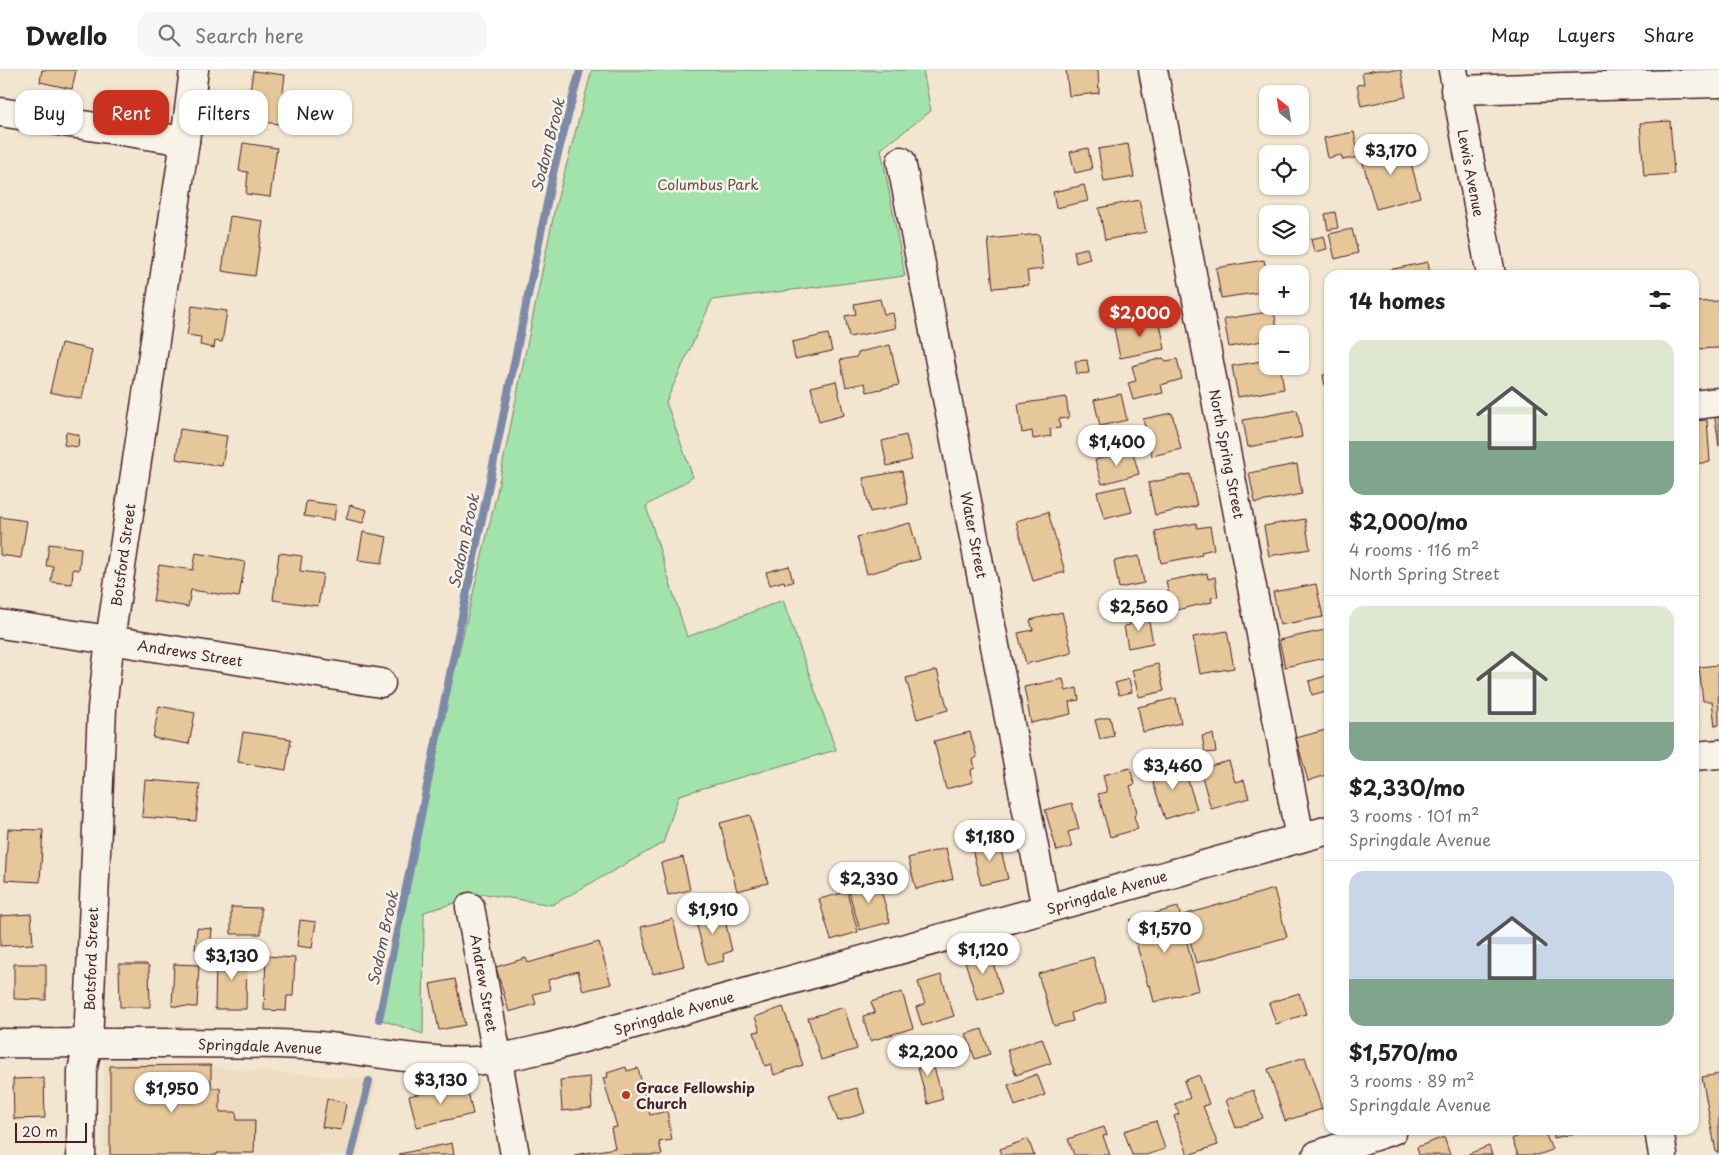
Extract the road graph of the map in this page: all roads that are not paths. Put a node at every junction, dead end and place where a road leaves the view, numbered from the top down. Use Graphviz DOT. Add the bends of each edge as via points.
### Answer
graph roads {
  1 [pos="194,70"];
  2 [pos="1153,70"];
  3 [pos="1454,80"];
  4 [pos="1719,84"];
  5 [pos="0,112"];
  6 [pos="185,141"];
  7 [pos="901,161"];
  8 [pos="1490,270"];
  9 [pos="1719,402"];
  10 [pos="1699,404"];
  11 [pos="0,624"];
  12 [pos="110,640"];
  13 [pos="381,683"];
  14 [pos="1719,754"];
  15 [pos="1699,756"];
  16 [pos="1324,831"];
  17 [pos="1300,838"];
  18 [pos="470,908"];
  19 [pos="1046,910"];
  20 [pos="0,1043"];
  21 [pos="88,1044"];
  22 [pos="497,1058"];
  23 [pos="1379,1135"];
  24 [pos="1660,1135"];
  25 [pos="1324,1154"];
  26 [pos="81,1155"];
  27 [pos="515,1155"];
  28 [pos="1663,1155"];
  1 -- 6 [label="street, Botsford Street"];
  2 -- 17 [label="street, North Spring Street"];
  3 -- 4 [label="street"];
  3 -- 8 [label="street, Lewis Avenue"];
  5 -- 6 [label="street"];
  6 -- 12 [label="street, Botsford Street"];
  7 -- 19 [label="street, Water Street"];
  9 -- 10 [label="street"];
  11 -- 12 [label="street, Andrews Street"];
  12 -- 13 [label="street, Andrews Street"];
  12 -- 21 [label="street, Botsford Street" via="102,708"];
  14 -- 15 [label="street"];
  16 -- 17 [label="street, Springdale Avenue"];
  17 -- 19 [label="street, Springdale Avenue"];
  18 -- 22 [label="street, Andrew Street"];
  19 -- 22 [label="street, Springdale Avenue" via="551,1048"];
  20 -- 21 [label="street, Springdale Avenue"];
  21 -- 22 [label="street, Springdale Avenue" via="270,1044 456,1062"];
  21 -- 26 [label="street, Botsford Street" via="82,1072"];
  22 -- 27 [label="street, Andrew Street"];
  23 -- 25 [label="street"];
  24 -- 28 [label="street"];
}
